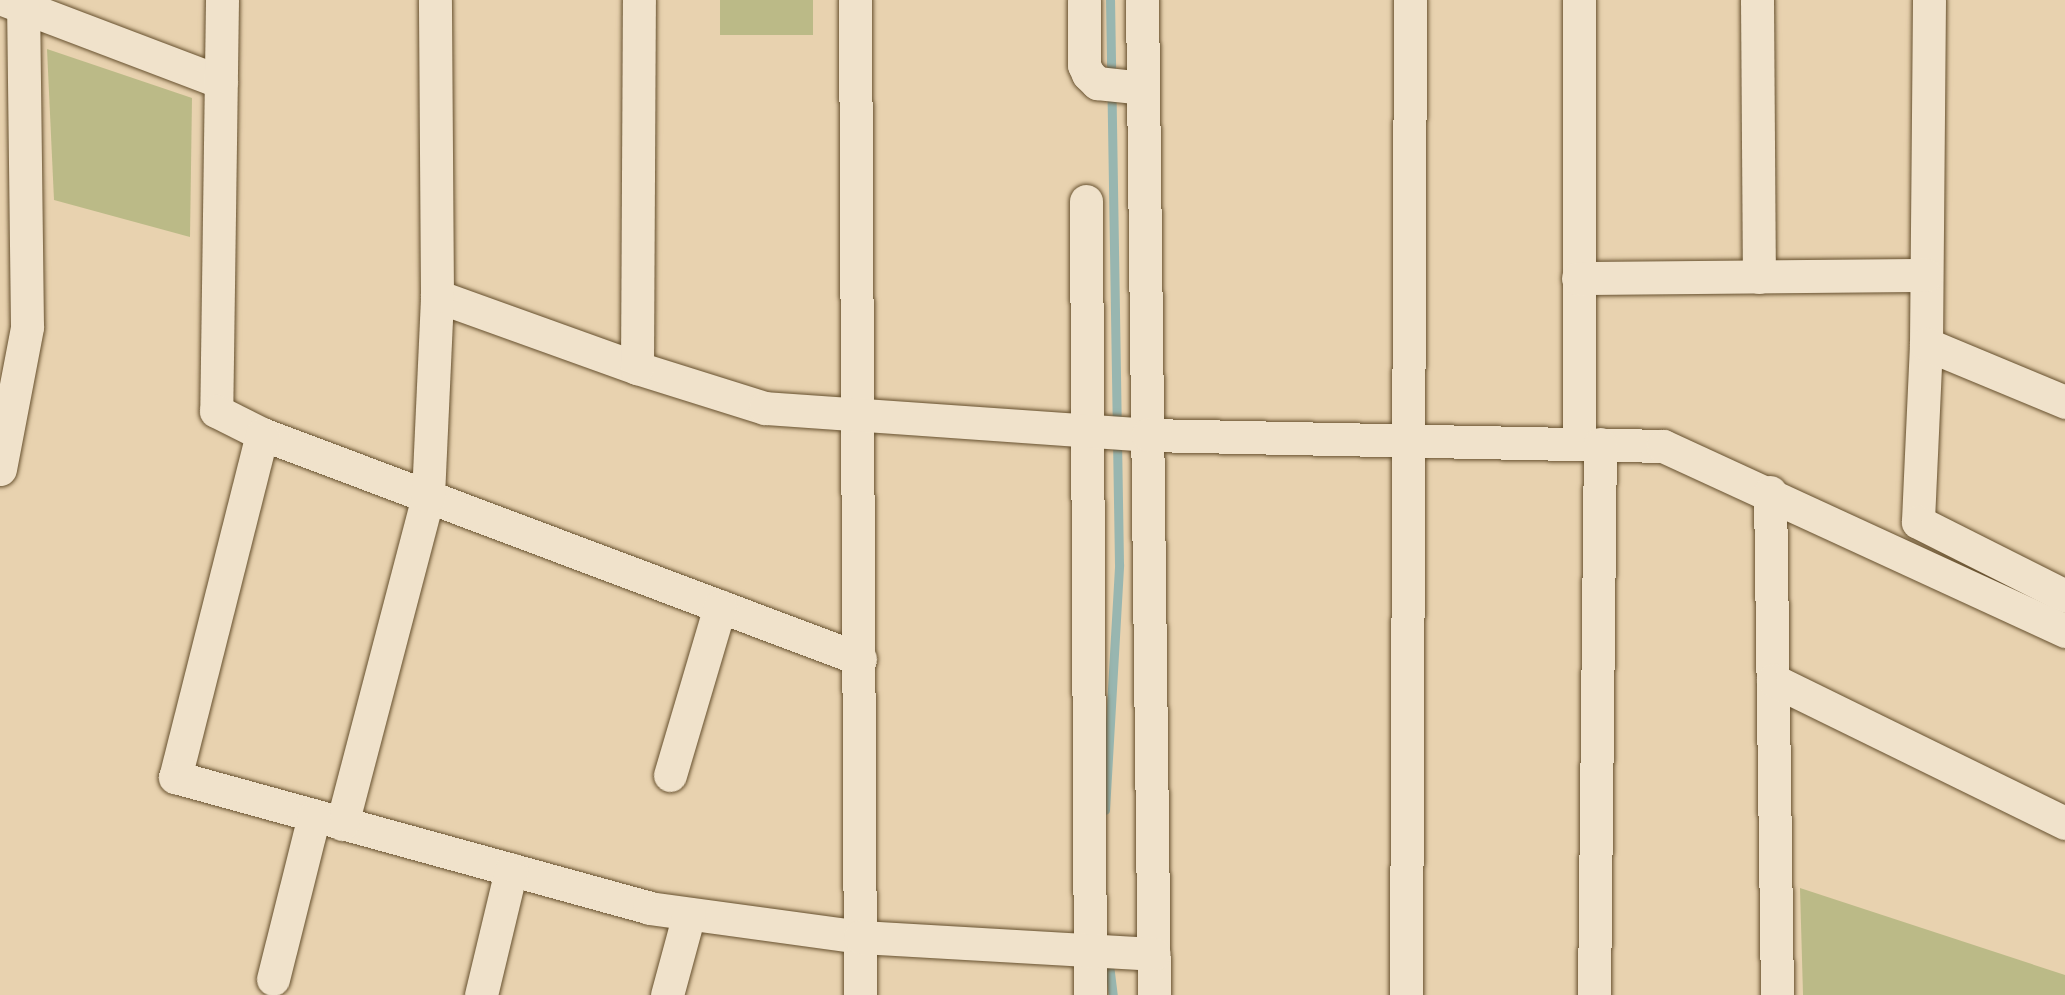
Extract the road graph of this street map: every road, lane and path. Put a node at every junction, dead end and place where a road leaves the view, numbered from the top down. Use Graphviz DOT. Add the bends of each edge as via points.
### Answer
graph roads {
  1 [pos="222,0"];
  2 [pos="435,0"];
  3 [pos="639,0"];
  4 [pos="855,0"];
  5 [pos="1084,0"];
  6 [pos="1142,0"];
  7 [pos="1410,0"];
  8 [pos="1579,0"];
  9 [pos="1757,0"];
  10 [pos="1929,0"];
  11 [pos="14,3"];
  12 [pos="221,82"];
  13 [pos="1143,88"];
  14 [pos="1086,201"];
  15 [pos="1926,275"];
  16 [pos="1759,277"];
  17 [pos="1578,278"];
  18 [pos="437,296"];
  19 [pos="1926,344"];
  20 [pos="637,368"];
  21 [pos="2065,402"];
  22 [pos="859,415"];
  23 [pos="1090,430"];
  24 [pos="262,434"];
  25 [pos="1148,435"];
  26 [pos="1410,441"];
  27 [pos="1590,444"];
  28 [pos="0,469"];
  29 [pos="1770,492"];
  30 [pos="428,496"];
  31 [pos="2065,596"];
  32 [pos="720,606"];
  33 [pos="2065,631"];
  34 [pos="860,659"];
  35 [pos="1773,680"];
  36 [pos="670,775"];
  37 [pos="328,820"];
  38 [pos="2065,823"];
  39 [pos="511,870"];
  40 [pos="689,914"];
  41 [pos="860,937"];
  42 [pos="1090,952"];
  43 [pos="1154,954"];
  44 [pos="273,979"];
  45 [pos="481,995"];
  46 [pos="667,995"];
  47 [pos="861,995"];
  48 [pos="1090,995"];
  49 [pos="1154,995"];
  50 [pos="1406,995"];
  51 [pos="1594,995"];
  52 [pos="1777,995"];
  1 -- 12 [label="street"];
  2 -- 18 [label="street"];
  3 -- 20 [label="street"];
  4 -- 22 [label="street"];
  5 -- 13 [label="street" via="1084,65 1088,74 1097,83"];
  6 -- 13 [label="street"];
  7 -- 26 [label="street"];
  8 -- 17 [label="street"];
  9 -- 16 [label="street"];
  10 -- 15 [label="street"];
  11 -- 12 [label="street"];
  11 -- 28 [label="street" via="27,327"];
  12 -- 24 [label="street" via="216,411"];
  13 -- 25 [label="street"];
  14 -- 23 [label="street"];
  15 -- 16 [label="street"];
  15 -- 19 [label="street"];
  16 -- 17 [label="street"];
  17 -- 27 [label="street"];
  18 -- 20 [label="street"];
  18 -- 30 [label="street"];
  19 -- 21 [label="street"];
  19 -- 31 [label="street" via="1918,522"];
  20 -- 22 [label="street" via="765,408"];
  22 -- 23 [label="street"];
  22 -- 34 [label="street"];
  23 -- 25 [label="street"];
  23 -- 42 [label="street"];
  24 -- 30 [label="street"];
  24 -- 37 [label="street" via="175,777"];
  25 -- 26 [label="street"];
  25 -- 43 [label="street"];
  26 -- 27 [label="street"];
  26 -- 50 [label="street"];
  27 -- 29 [label="street" via="1663,446"];
  27 -- 51 [label="street"];
  29 -- 33 [label="street"];
  29 -- 35 [label="street"];
  30 -- 32 [label="street"];
  30 -- 37 [label="street"];
  32 -- 34 [label="street"];
  32 -- 36 [label="street"];
  34 -- 41 [label="street"];
  35 -- 38 [label="street"];
  35 -- 52 [label="street"];
  37 -- 39 [label="street"];
  37 -- 44 [label="street"];
  39 -- 40 [label="street" via="649,908"];
  39 -- 45 [label="street"];
  40 -- 41 [label="street"];
  40 -- 46 [label="street"];
  41 -- 42 [label="street"];
  41 -- 47 [label="street"];
  42 -- 43 [label="street"];
  42 -- 48 [label="street"];
  43 -- 49 [label="street"];
}
